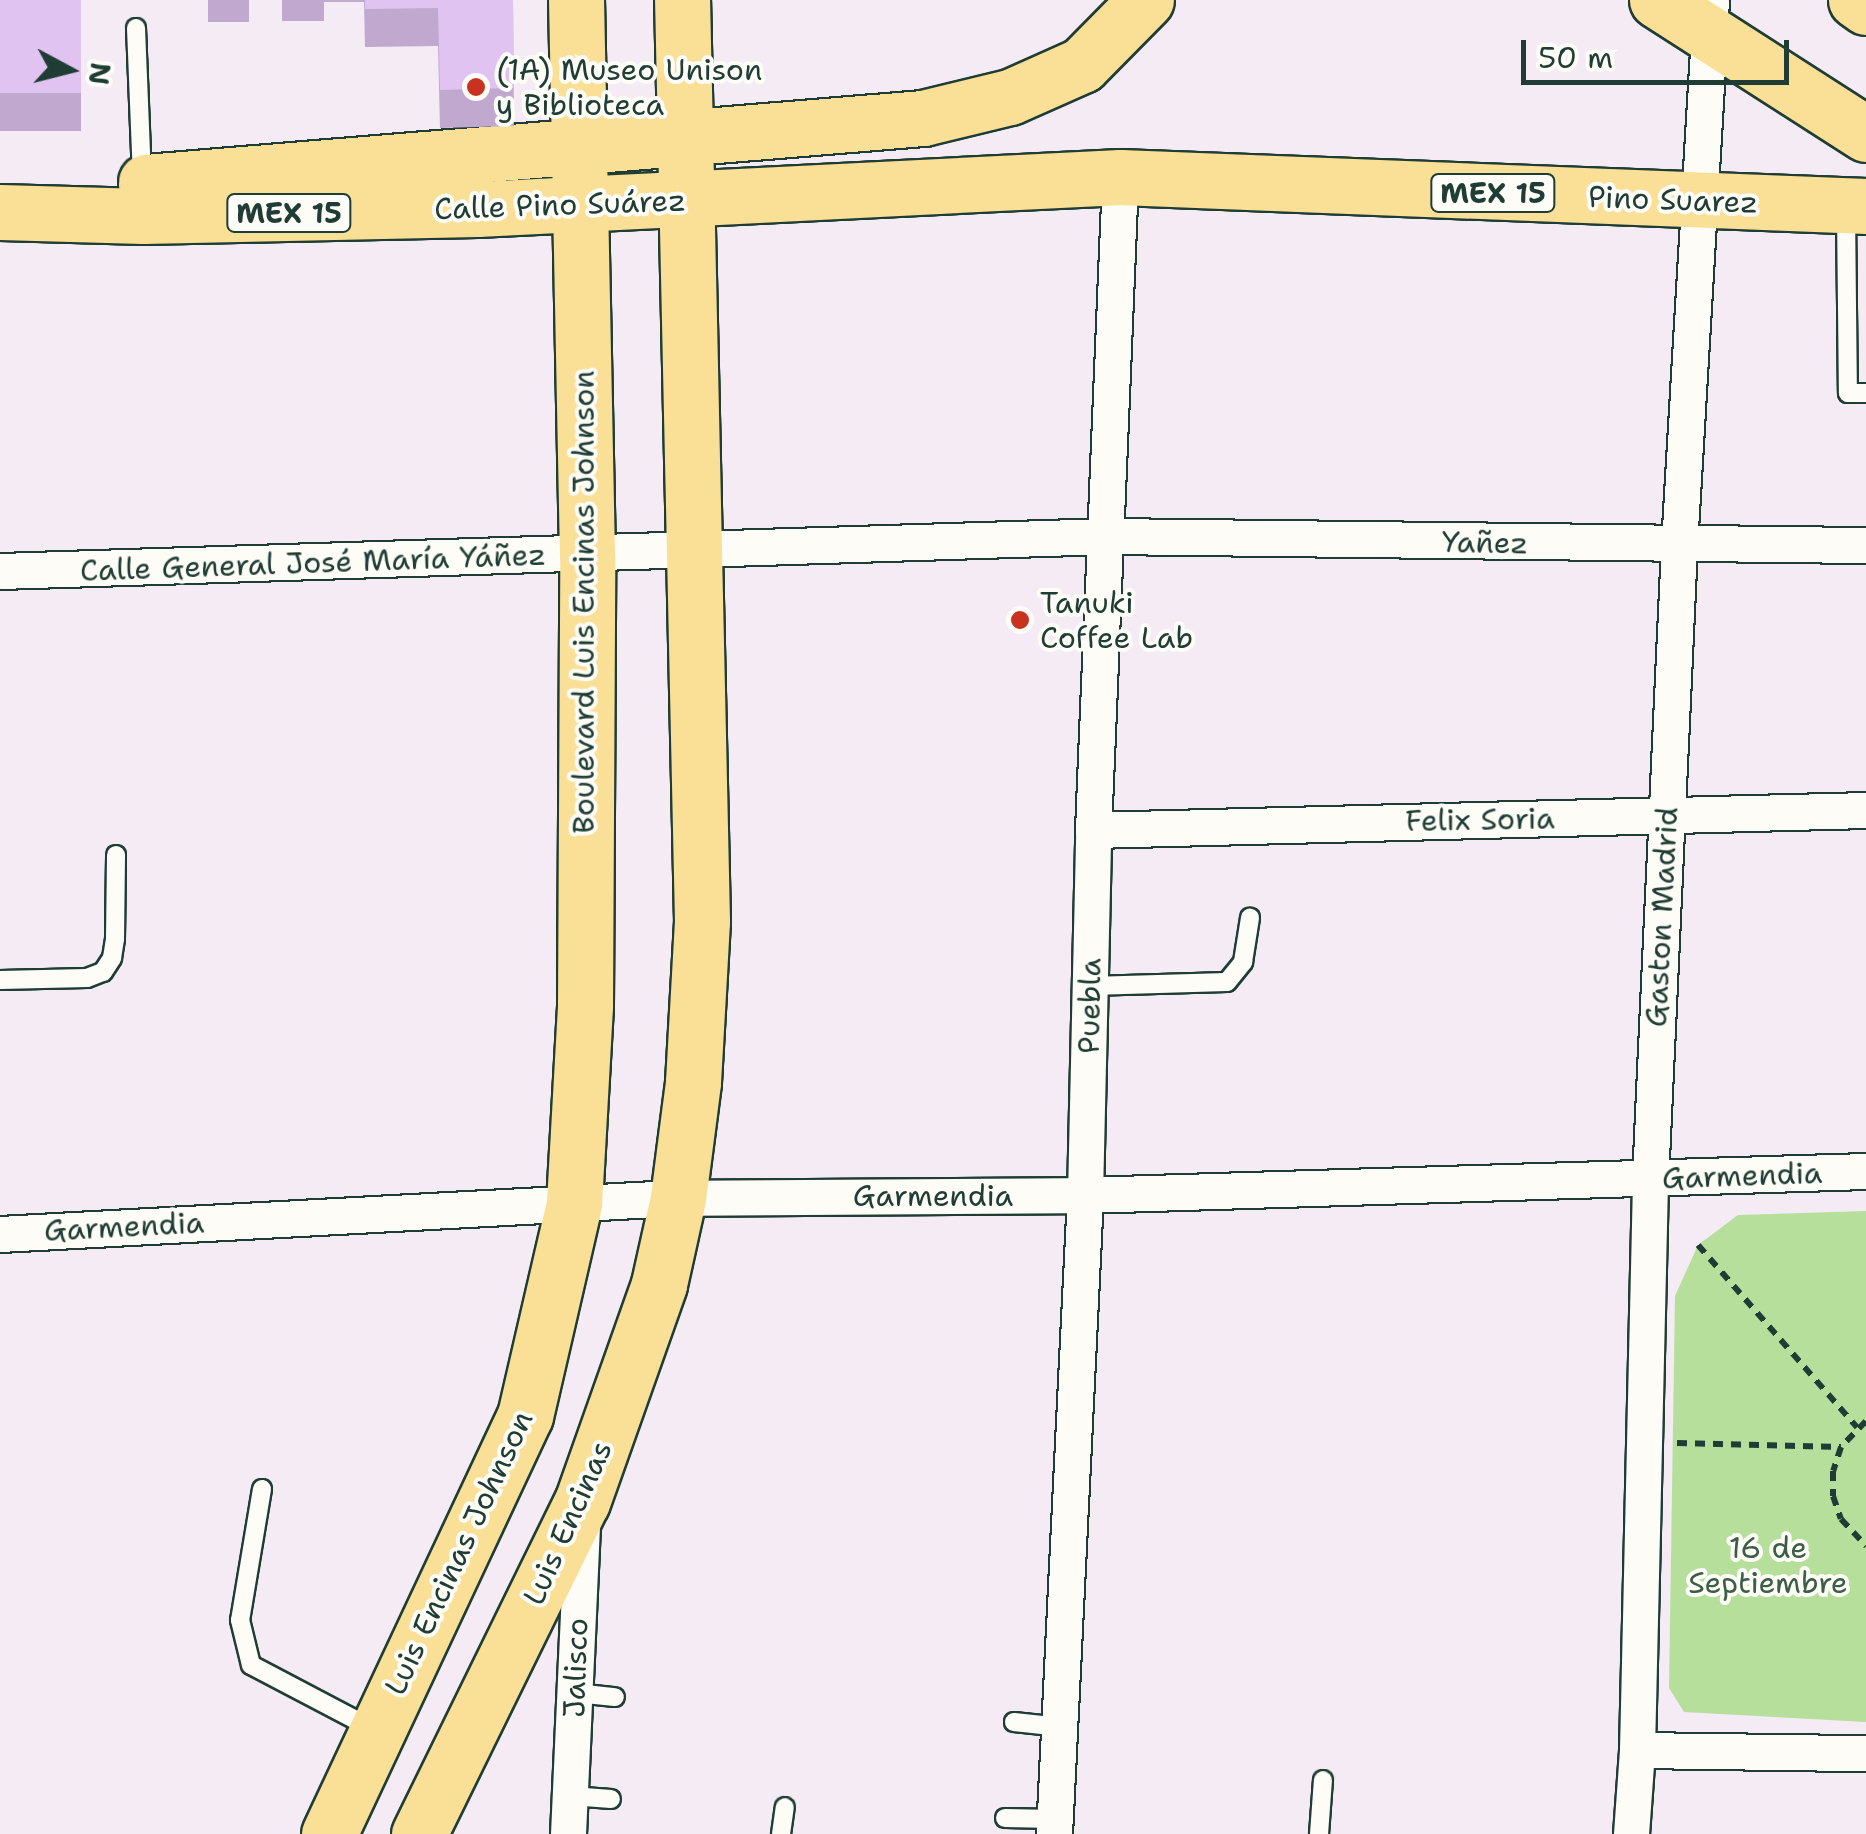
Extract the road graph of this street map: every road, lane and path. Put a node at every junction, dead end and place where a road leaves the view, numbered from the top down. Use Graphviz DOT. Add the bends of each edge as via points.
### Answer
graph roads {
  1 [pos="576,0"];
  2 [pos="682,0"];
  3 [pos="1146,0"];
  4 [pos="1656,0"];
  5 [pos="1856,0"];
  6 [pos="1866,6"];
  7 [pos="1710,15"];
  8 [pos="136,28"];
  9 [pos="1866,134"];
  10 [pos="715,136"];
  11 [pos="578,149"];
  12 [pos="1120,177"];
  13 [pos="142,199"];
  14 [pos="690,199"];
  15 [pos="1698,202"];
  16 [pos="1856,205"];
  17 [pos="578,206"];
  18 [pos="0,209"];
  19 [pos="1866,393"];
  20 [pos="1105,536"];
  21 [pos="1866,545"];
  22 [pos="1679,546"];
  23 [pos="694,552"];
  24 [pos="587,556"];
  25 [pos="0,572"];
  26 [pos="1866,810"];
  27 [pos="1666,816"];
  28 [pos="1093,830"];
  29 [pos="116,855"];
  30 [pos="1250,918"];
  31 [pos="0,980"];
  32 [pos="1090,986"];
  33 [pos="1866,1171"];
  34 [pos="1650,1180"];
  35 [pos="1086,1195"];
  36 [pos="678,1198"];
  37 [pos="574,1203"];
  38 [pos="0,1234"];
  39 [pos="1698,1246"];
  40 [pos="1866,1421"];
  41 [pos="1856,1427"];
  42 [pos="1673,1442"];
  43 [pos="1841,1447"];
  44 [pos="262,1489"];
  45 [pos="582,1502"];
  46 [pos="1866,1546"];
  47 [pos="576,1693"];
  48 [pos="616,1696"];
  49 [pos="1014,1722"];
  50 [pos="1061,1726"];
  51 [pos="376,1731"];
  52 [pos="1638,1750"];
  53 [pos="1866,1753"];
  54 [pos="1322,1780"];
  55 [pos="611,1798"];
  56 [pos="785,1808"];
  57 [pos="1005,1818"];
  58 [pos="567,1823"];
  59 [pos="1054,1826"];
  60 [pos="329,1834"];
  61 [pos="419,1834"];
  62 [pos="781,1834"];
  63 [pos="1319,1834"];
  64 [pos="1631,1834"];
  1 -- 11 [label="main road, Boulevard Luis Encinas Johnson"];
  2 -- 10 [label="main road"];
  3 -- 10 [label="main road" via="1082,65 1010,97 923,118"];
  4 -- 7 [label="main road"];
  5 -- 6 [label="main road"];
  7 -- 9 [label="main road"];
  7 -- 15 [label="street, Gaston Madrid"];
  8 -- 13 [label="lane"];
  10 -- 11 [label="main road"];
  10 -- 14 [label="main road"];
  11 -- 13 [label="main road"];
  11 -- 17 [label="main road, Boulevard Luis Encinas Johnson"];
  12 -- 14 [label="main road, Calle Pino Suárez / MEX 15"];
  12 -- 15 [label="main road, Pino Suarez / MEX 15"];
  12 -- 20 [label="street, Puebla"];
  13 -- 17 [label="main road, Calle Pino Suárez / MEX 15"];
  13 -- 18 [label="main road, Calle Pino Suárez / MEX 15"];
  14 -- 17 [label="main road, Calle Pino Suárez / MEX 15"];
  14 -- 23 [label="main road"];
  15 -- 16 [label="main road, Pino Suarez / MEX 15"];
  15 -- 22 [label="street, Gaston Madrid"];
  16 -- 19 [label="lane" via="1848,393"];
  17 -- 24 [label="main road, Boulevard Luis Encinas Johnson"];
  20 -- 22 [label="street, Yañez"];
  20 -- 23 [label="street, Calle General José María Yáñez"];
  20 -- 28 [label="street, Puebla"];
  21 -- 22 [label="street, Yañez"];
  22 -- 27 [label="street, Gaston Madrid"];
  23 -- 24 [label="street, Calle General José María Yáñez"];
  23 -- 36 [label="main road" via="702,921"];
  24 -- 25 [label="street, Calle General José María Yáñez"];
  24 -- 37 [label="main road, Boulevard Luis Encinas Johnson" via="585,1004"];
  26 -- 27 [label="street, Felix Soria"];
  27 -- 28 [label="street, Felix Soria"];
  27 -- 34 [label="street, Gaston Madrid"];
  28 -- 32 [label="street, Puebla"];
  29 -- 31 [label="lane" via="115,938 103,972"];
  30 -- 32 [label="lane" via="1244,962 1227,982"];
  32 -- 35 [label="street, Puebla"];
  33 -- 34 [label="street, Garmendia"];
  34 -- 35 [label="street, Garmendia"];
  34 -- 52 [label="street, Gaston Madrid"];
  35 -- 36 [label="street, Garmendia"];
  35 -- 50 [label="street, Puebla"];
  36 -- 37 [label="street, Garmendia"];
  36 -- 45 [label="main road, Luis Encinas" via="659,1284"];
  37 -- 38 [label="street, Garmendia"];
  37 -- 51 [label="main road, Luis Encinas Johnson" via="525,1416"];
  39 -- 41 [label="path"];
  40 -- 41 [label="path"];
  41 -- 43 [label="path"];
  42 -- 43 [label="path"];
  43 -- 46 [label="path" via="1833,1496 1841,1519"];
  44 -- 51 [label="lane" via="240,1620 252,1665"];
  45 -- 47 [label="street, Jalisco"];
  45 -- 61 [label="main road, Luis Encinas"];
  47 -- 48 [label="lane"];
  47 -- 58 [label="street, Jalisco"];
  49 -- 50 [label="lane"];
  50 -- 59 [label="street, Puebla"];
  51 -- 60 [label="main road, Luis Encinas Johnson"];
  52 -- 53 [label="street"];
  52 -- 64 [label="street, Gaston Madrid"];
  54 -- 63 [label="lane"];
  55 -- 58 [label="lane"];
  56 -- 62 [label="lane"];
  57 -- 59 [label="lane"];
}
